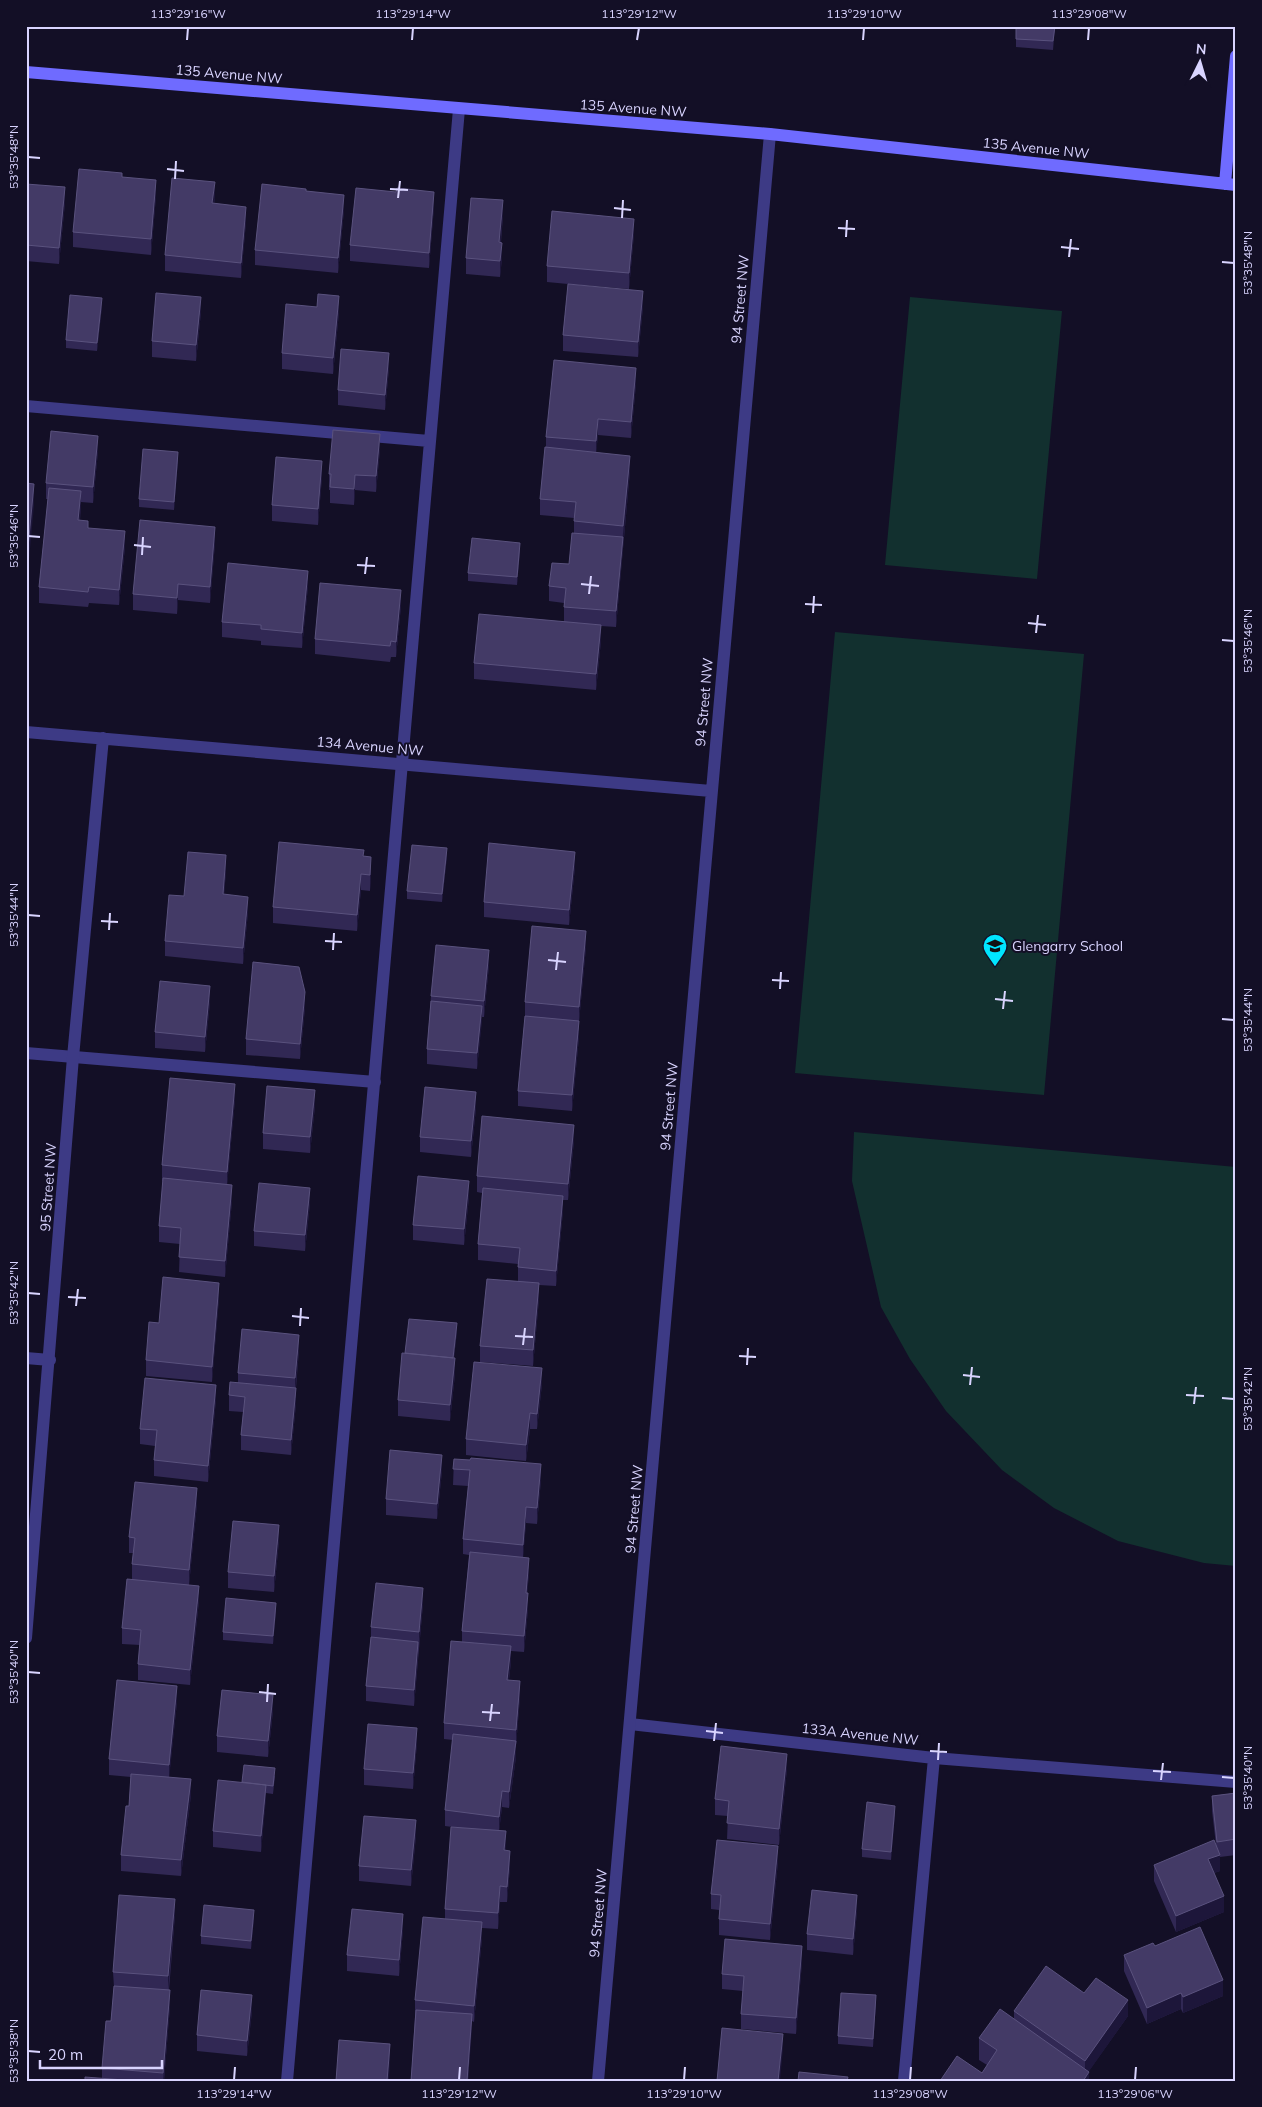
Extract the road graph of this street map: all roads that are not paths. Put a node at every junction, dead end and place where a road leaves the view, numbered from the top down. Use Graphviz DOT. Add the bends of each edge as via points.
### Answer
graph roads {
  1 [pos="1236,56"];
  2 [pos="26,72"];
  3 [pos="459,109"];
  4 [pos="770,134"];
  5 [pos="1230,184"];
  6 [pos="26,406"];
  7 [pos="429,441"];
  8 [pos="26,732"];
  9 [pos="102,738"];
  10 [pos="402,764"];
  11 [pos="711,791"];
  12 [pos="26,1053"];
  13 [pos="74,1057"];
  14 [pos="375,1082"];
  15 [pos="26,1358"];
  16 [pos="50,1360"];
  17 [pos="26,1638"];
  18 [pos="630,1724"];
  19 [pos="934,1758"];
  20 [pos="1236,1782"];
  21 [pos="287,2081"];
  22 [pos="598,2081"];
  23 [pos="904,2081"];
  1 -- 5 [label="street"];
  2 -- 3 [label="street, 135 Avenue NW"];
  3 -- 4 [label="street, 135 Avenue NW"];
  3 -- 7 [label="street"];
  4 -- 5 [label="street, 135 Avenue NW"];
  4 -- 11 [label="street, 94 Street NW"];
  6 -- 7 [label="street"];
  7 -- 10 [label="street"];
  8 -- 9 [label="street, 134 Avenue NW"];
  9 -- 10 [label="street, 134 Avenue NW"];
  9 -- 13 [label="street, 95 Street NW"];
  10 -- 11 [label="street, 134 Avenue NW"];
  10 -- 14 [label="street"];
  11 -- 18 [label="street, 94 Street NW"];
  12 -- 13 [label="street"];
  13 -- 14 [label="street"];
  13 -- 16 [label="street, 95 Street NW"];
  14 -- 21 [label="street"];
  15 -- 16 [label="street"];
  16 -- 17 [label="street, 95 Street NW"];
  18 -- 19 [label="street, 133A Avenue NW"];
  18 -- 22 [label="street, 94 Street NW"];
  19 -- 20 [label="street, 133A Avenue NW"];
  19 -- 23 [label="street"];
}
